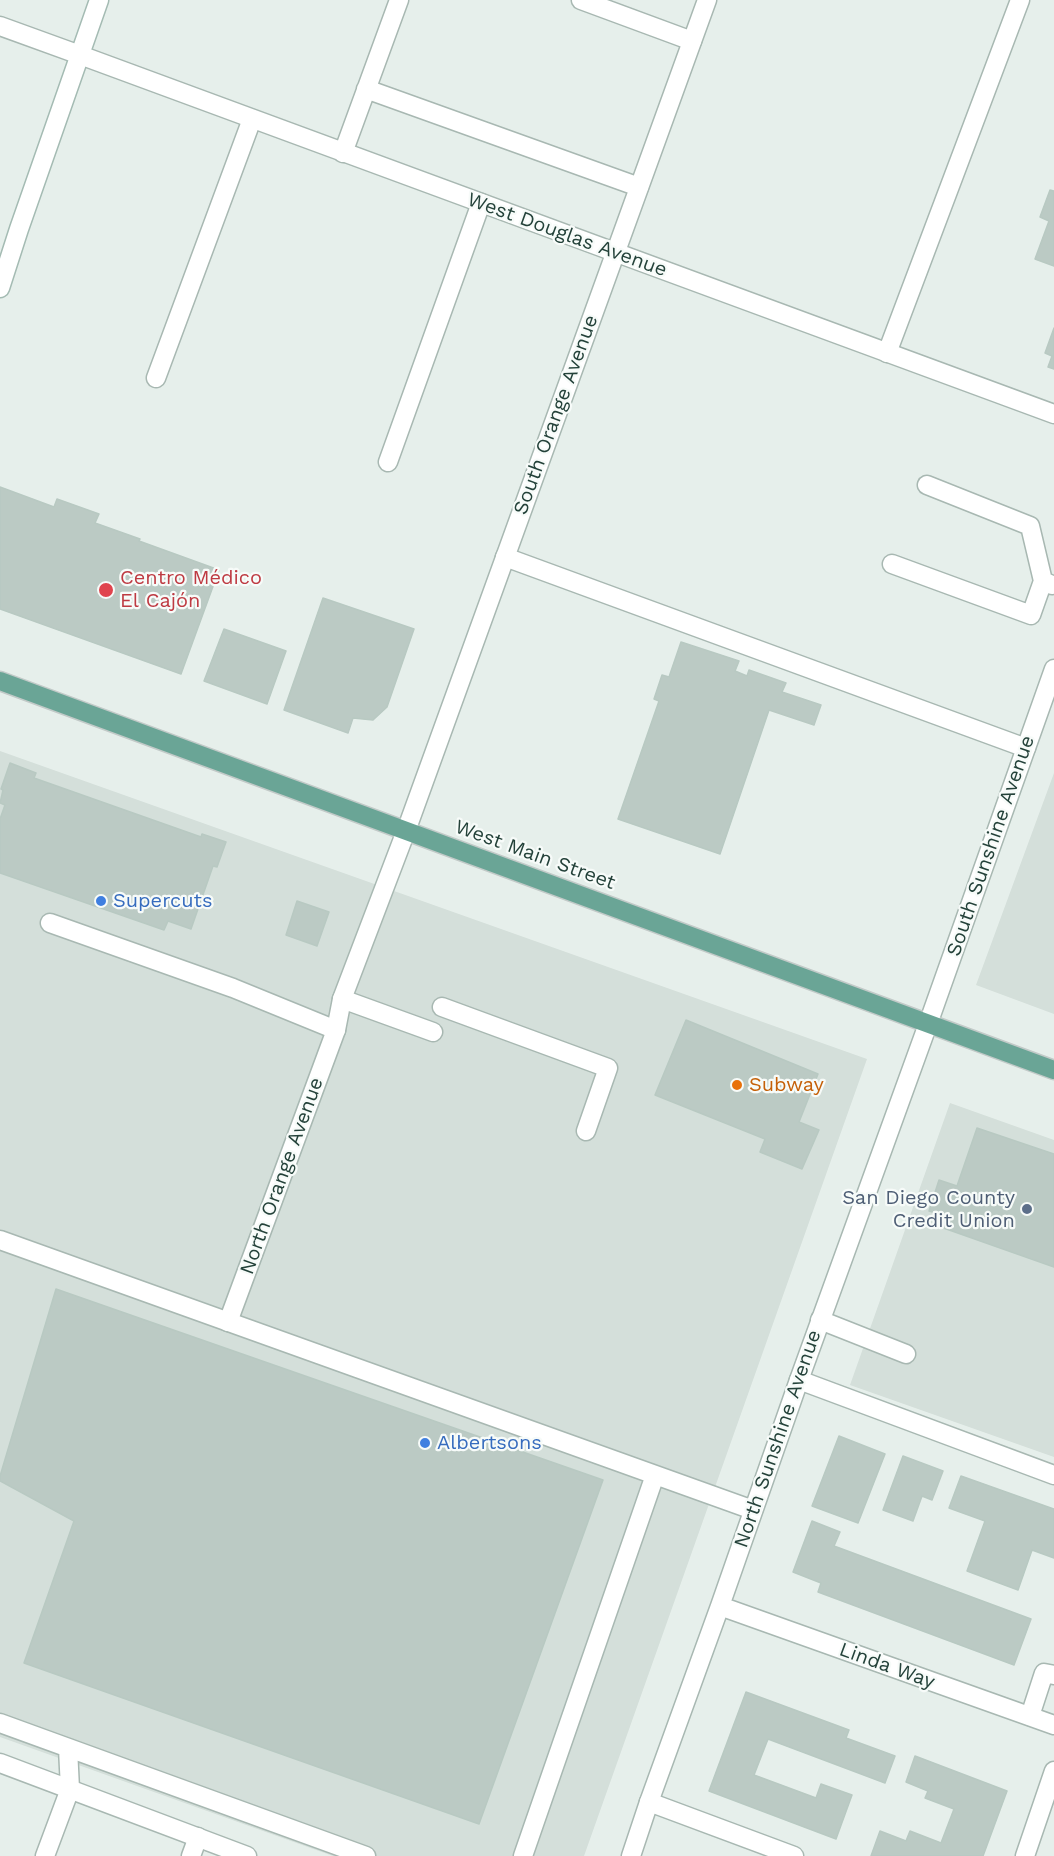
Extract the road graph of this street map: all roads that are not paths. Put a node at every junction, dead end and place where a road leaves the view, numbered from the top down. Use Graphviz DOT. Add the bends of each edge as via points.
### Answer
graph roads {
  1 [pos="99,0"];
  2 [pos="581,0"];
  3 [pos="707,0"];
  4 [pos="1020,0"];
  5 [pos="394,1"];
  6 [pos="0,26"];
  7 [pos="692,41"];
  8 [pos="80,55"];
  9 [pos="366,89"];
  10 [pos="252,119"];
  11 [pos="343,153"];
  12 [pos="639,187"];
  13 [pos="482,203"];
  14 [pos="615,252"];
  15 [pos="0,288"];
  16 [pos="887,353"];
  17 [pos="156,378"];
  18 [pos="1054,414"];
  19 [pos="388,462"];
  20 [pos="927,485"];
  21 [pos="505,556"];
  22 [pos="892,564"];
  23 [pos="1048,583"];
  24 [pos="1054,669"];
  25 [pos="0,681"];
  26 [pos="1026,748"];
  27 [pos="406,831"];
  28 [pos="50,922"];
  29 [pos="342,999"];
  30 [pos="442,1007"];
  31 [pos="928,1024"];
  32 [pos="336,1030"];
  33 [pos="433,1032"];
  34 [pos="1054,1070"];
  35 [pos="586,1131"];
  36 [pos="0,1240"];
  37 [pos="820,1320"];
  38 [pos="228,1322"];
  39 [pos="906,1354"];
  40 [pos="799,1380"];
  41 [pos="655,1475"];
  42 [pos="1054,1475"];
  43 [pos="753,1510"];
  44 [pos="720,1606"];
  45 [pos="1054,1675"];
  46 [pos="1030,1716"];
  47 [pos="0,1723"];
  48 [pos="1054,1725"];
  49 [pos="68,1748"];
  50 [pos="0,1763"];
  51 [pos="1054,1771"];
  52 [pos="70,1789"];
  53 [pos="649,1802"];
  54 [pos="198,1837"];
  55 [pos="45,1856"];
  56 [pos="191,1856"];
  57 [pos="247,1856"];
  58 [pos="366,1856"];
  59 [pos="523,1856"];
  60 [pos="631,1856"];
  61 [pos="794,1856"];
  62 [pos="1025,1856"];
  1 -- 8 [label="street"];
  2 -- 7 [label="street"];
  3 -- 7 [label="street, South Orange Avenue"];
  4 -- 16 [label="street"];
  5 -- 9 [label="street"];
  6 -- 8 [label="street, West Douglas Avenue"];
  7 -- 12 [label="street, South Orange Avenue"];
  8 -- 10 [label="street, West Douglas Avenue"];
  8 -- 15 [label="street"];
  9 -- 11 [label="street"];
  9 -- 12 [label="street"];
  10 -- 11 [label="street, West Douglas Avenue"];
  10 -- 17 [label="street"];
  11 -- 13 [label="street, West Douglas Avenue"];
  12 -- 14 [label="street, South Orange Avenue"];
  13 -- 14 [label="street, West Douglas Avenue"];
  13 -- 19 [label="street"];
  14 -- 16 [label="street, West Douglas Avenue"];
  14 -- 21 [label="street, South Orange Avenue"];
  16 -- 18 [label="street, West Douglas Avenue"];
  20 -- 23 [label="street" via="1030,526"];
  21 -- 26 [label="street"];
  21 -- 27 [label="street, South Orange Avenue"];
  22 -- 23 [label="street" via="1031,615"];
  24 -- 26 [label="street, South Sunshine Avenue"];
  25 -- 27 [label="main road, West Main Street"];
  26 -- 31 [label="street, South Sunshine Avenue"];
  27 -- 29 [label="street"];
  27 -- 31 [label="main road, West Main Street"];
  28 -- 32 [label="street"];
  29 -- 32 [label="street, North Orange Avenue"];
  29 -- 33 [label="street"];
  30 -- 35 [label="street" via="608,1068"];
  31 -- 34 [label="main road, West Main Street"];
  31 -- 37 [label="street, North Sunshine Avenue"];
  32 -- 38 [label="street, North Orange Avenue"];
  36 -- 38 [label="street"];
  37 -- 39 [label="street"];
  37 -- 40 [label="street, North Sunshine Avenue"];
  38 -- 41 [label="street"];
  40 -- 42 [label="street"];
  40 -- 43 [label="street, North Sunshine Avenue"];
  41 -- 43 [label="street"];
  41 -- 59 [label="street"];
  43 -- 44 [label="street, North Sunshine Avenue"];
  44 -- 46 [label="street, Linda Way"];
  44 -- 53 [label="street, North Sunshine Avenue"];
  45 -- 46 [label="street" via="1044,1673"];
  46 -- 48 [label="street, Linda Way"];
  47 -- 49 [label="street"];
  49 -- 52 [label="street"];
  49 -- 58 [label="street"];
  50 -- 52 [label="street"];
  51 -- 62 [label="street"];
  52 -- 54 [label="street"];
  52 -- 55 [label="street"];
  53 -- 60 [label="street, North Sunshine Avenue"];
  53 -- 61 [label="street"];
  54 -- 56 [label="street"];
  54 -- 57 [label="street"];
}
